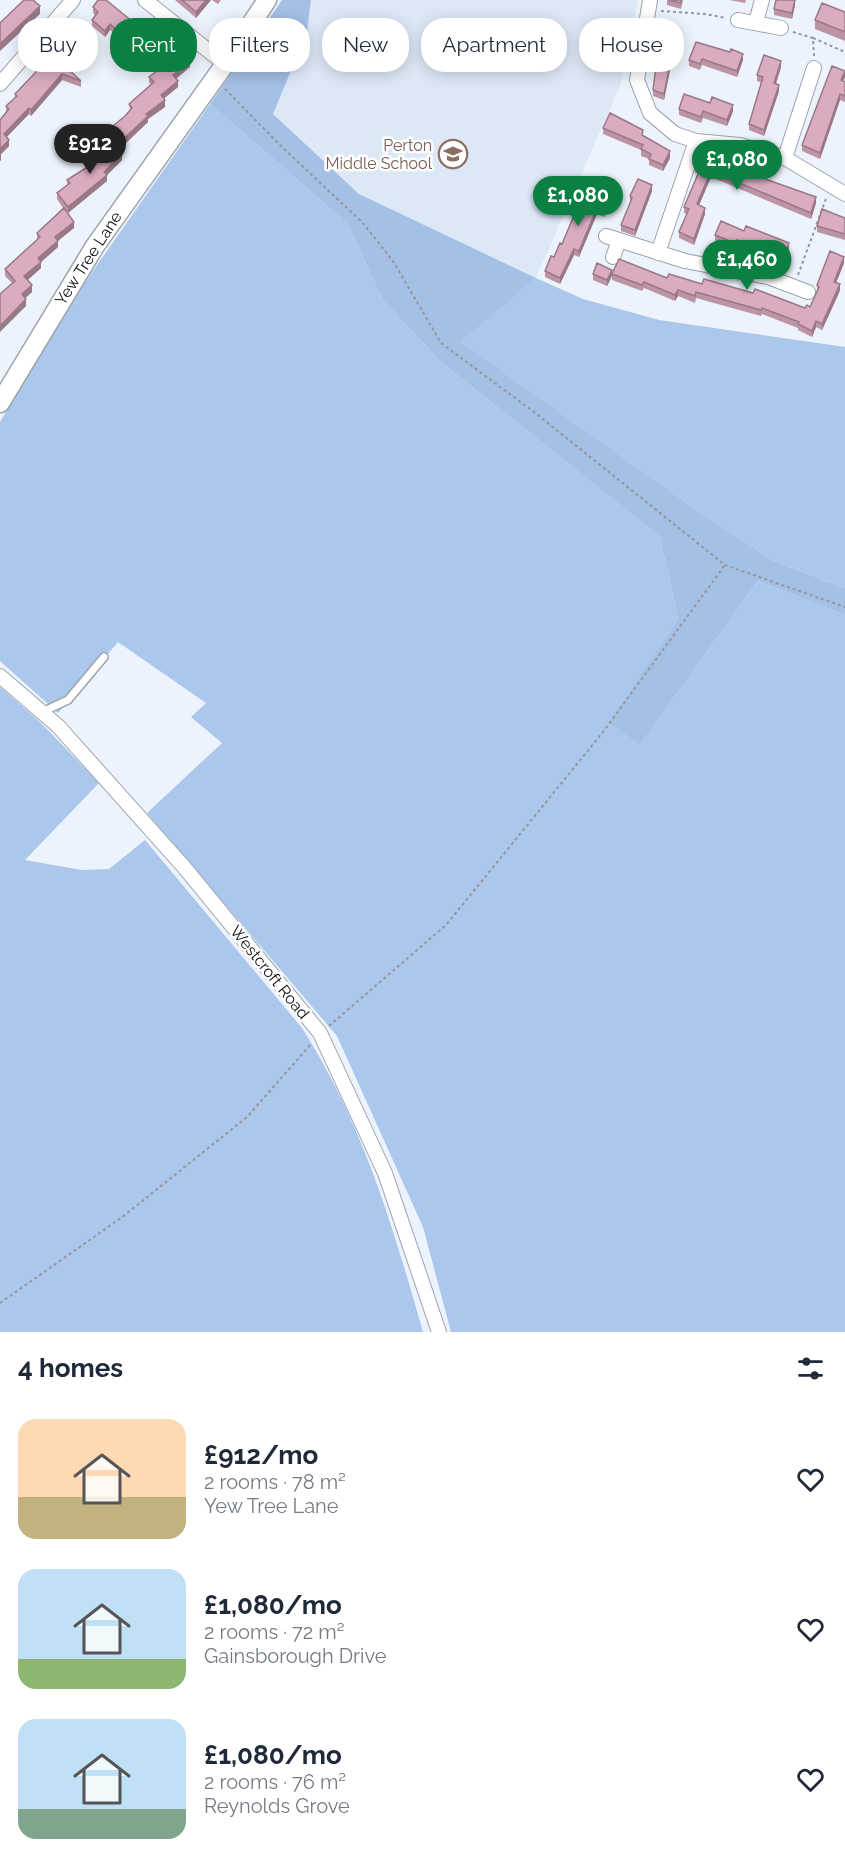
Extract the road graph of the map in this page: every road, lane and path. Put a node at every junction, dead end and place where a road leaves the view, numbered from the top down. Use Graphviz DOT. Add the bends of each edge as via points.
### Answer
graph roads {
  1 [pos="73,0"];
  2 [pos="144,0"];
  3 [pos="267,0"];
  4 [pos="762,0"];
  5 [pos="649,4"];
  6 [pos="255,18"];
  7 [pos="738,20"];
  8 [pos="756,22"];
  9 [pos="781,28"];
  10 [pos="813,38"];
  11 [pos="209,51"];
  12 [pos="845,52"];
  13 [pos="814,68"];
  14 [pos="219,72"];
  15 [pos="214,79"];
  16 [pos="0,84"];
  17 [pos="696,141"];
  18 [pos="785,158"];
  19 [pos="831,185"];
  20 [pos="845,194"];
  21 [pos="606,236"];
  22 [pos="619,241"];
  23 [pos="658,253"];
  24 [pos="613,257"];
  25 [pos="800,285"];
  26 [pos="0,403"];
  27 [pos="725,565"];
  28 [pos="845,607"];
  29 [pos="104,657"];
  30 [pos="0,676"];
  31 [pos="41,713"];
  32 [pos="320,1034"];
  33 [pos="0,1303"];
  34 [pos="439,1332"];
  1 -- 16 [label="street"];
  2 -- 11 [label="street"];
  3 -- 6 [label="street, Yew Tree Lane"];
  4 -- 8 [label="street"];
  5 -- 7 [label="path" via="674,14"];
  5 -- 17 [label="street" via="637,80 643,100 663,125"];
  7 -- 8 [label="street"];
  8 -- 9 [label="street"];
  9 -- 10 [label="path"];
  10 -- 12 [label="path"];
  10 -- 13 [label="path"];
  13 -- 18 [label="street"];
  14 -- 15 [label="street, Yew Tree Lane"];
  15 -- 26 [label="street, Yew Tree Lane" via="95,246"];
  15 -- 27 [label="path" via="362,222 393,261 441,343"];
  17 -- 18 [label="street" via="740,145"];
  17 -- 23 [label="street"];
  18 -- 19 [label="street"];
  19 -- 20 [label="street"];
  19 -- 25 [label="path"];
  21 -- 22 [label="street"];
  22 -- 23 [label="street"];
  22 -- 24 [label="street"];
  23 -- 25 [label="street"];
  27 -- 28 [label="path"];
  27 -- 32 [label="path" via="603,732 446,925"];
  29 -- 31 [label="lane" via="68,700"];
  30 -- 31 [label="street, Westcroft Road"];
  31 -- 32 [label="street, Westcroft Road" via="58,726 184,867"];
  32 -- 33 [label="path" via="247,1118 121,1218"];
  32 -- 34 [label="street, Westcroft Road" via="385,1173"];
}
